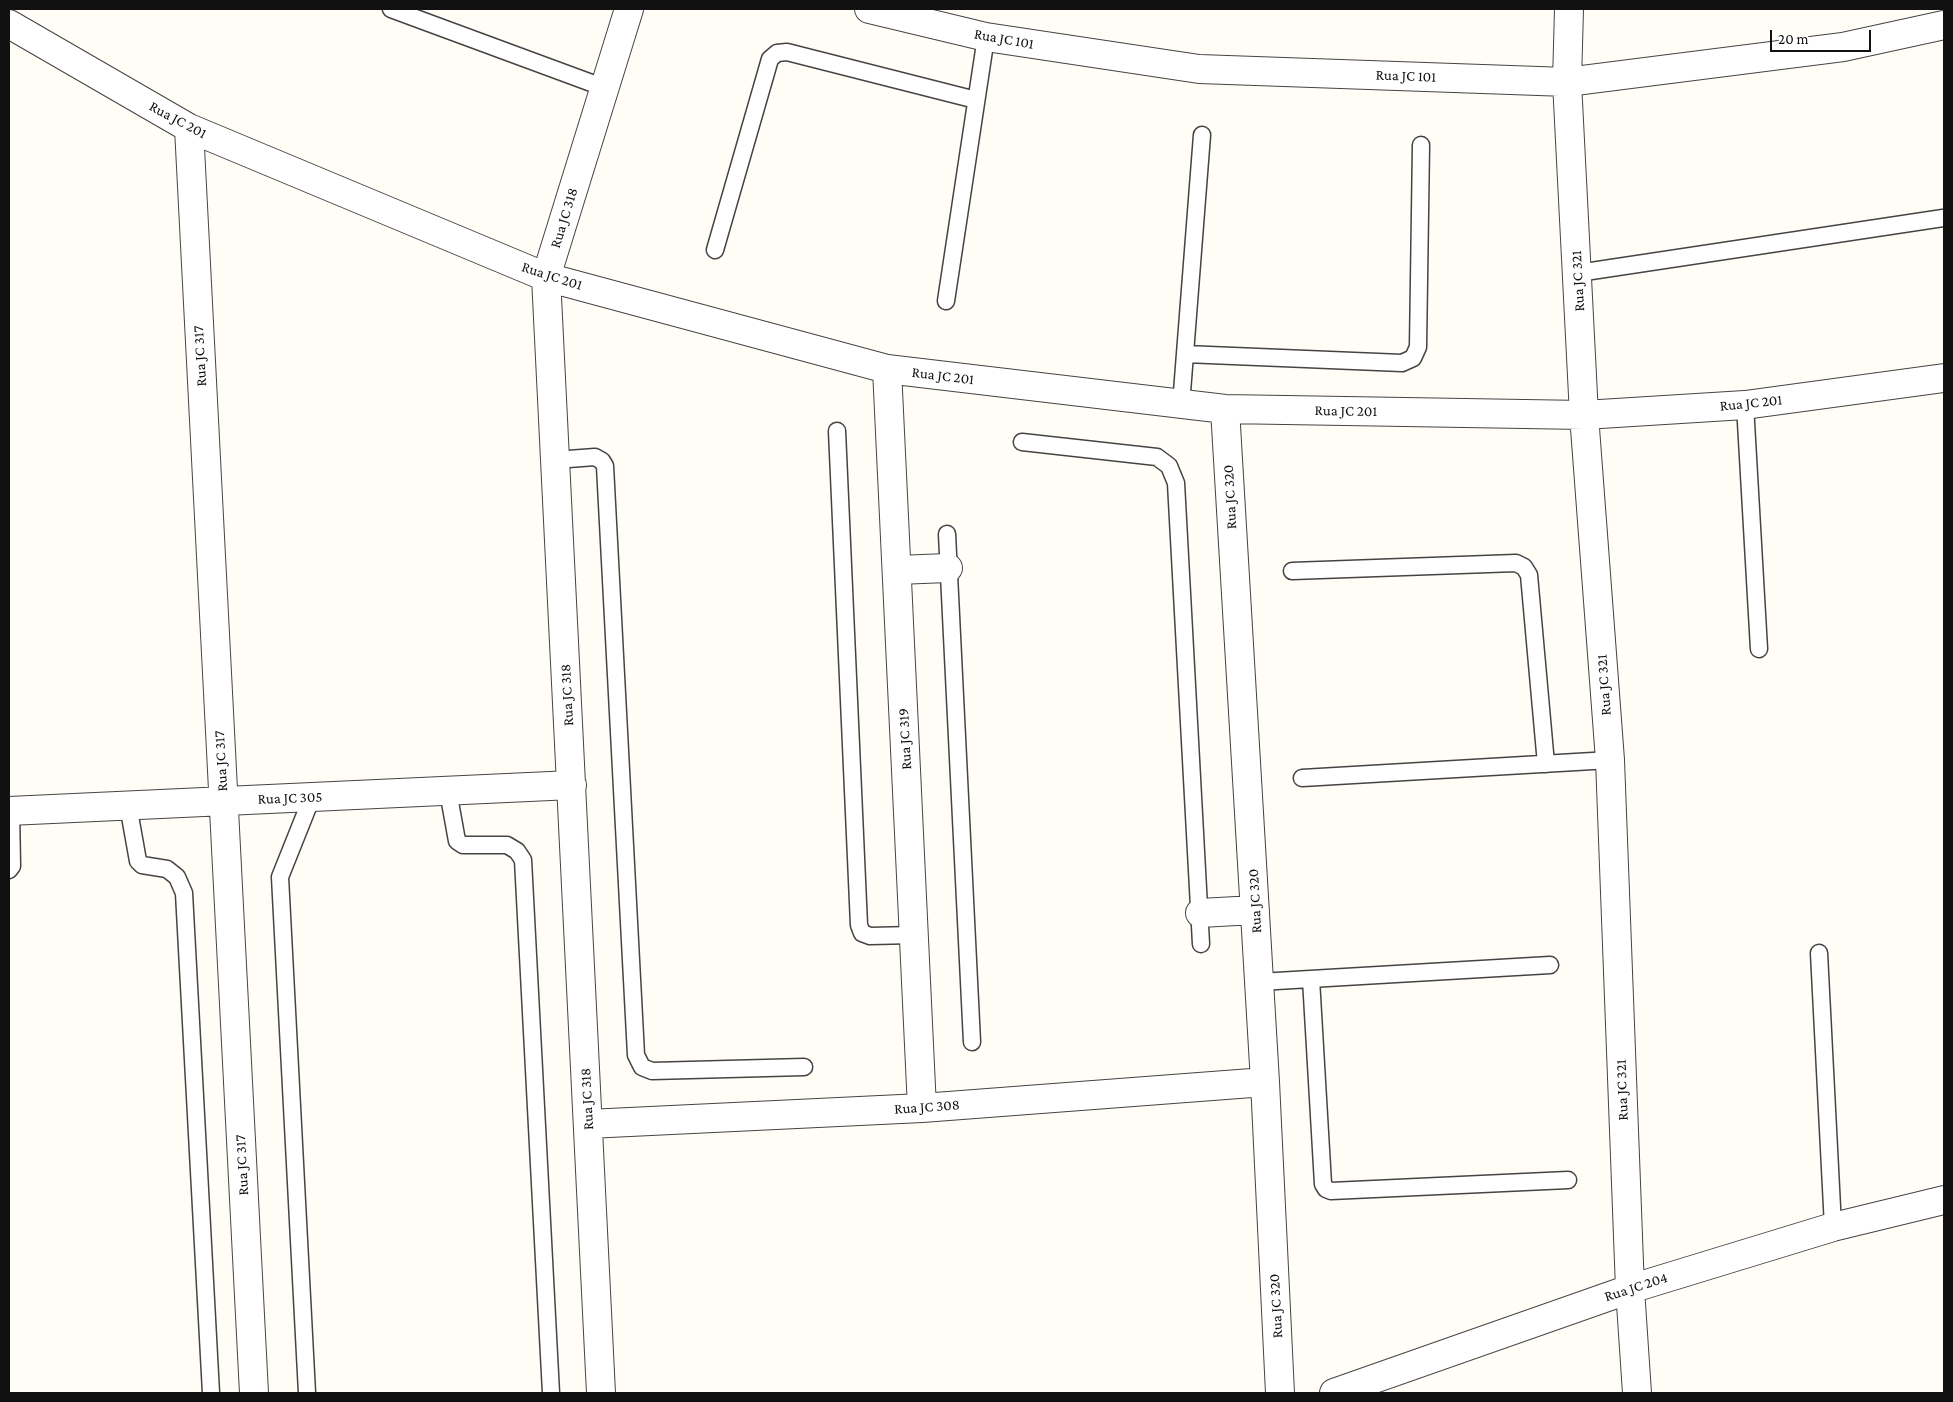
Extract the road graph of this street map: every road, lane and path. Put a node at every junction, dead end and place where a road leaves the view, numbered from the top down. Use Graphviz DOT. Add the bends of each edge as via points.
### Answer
graph roads {
  1 [pos="391,9"];
  2 [pos="629,9"];
  3 [pos="869,9"];
  4 [pos="1569,9"];
  5 [pos="9,24"];
  6 [pos="1944,25"];
  7 [pos="986,37"];
  8 [pos="1567,82"];
  9 [pos="605,88"];
  10 [pos="976,100"];
  11 [pos="188,128"];
  12 [pos="1202,135"];
  13 [pos="1421,145"];
  14 [pos="1943,218"];
  15 [pos="715,250"];
  16 [pos="1578,273"];
  17 [pos="546,277"];
  18 [pos="946,301"];
  19 [pos="1184,354"];
  20 [pos="887,369"];
  21 [pos="1944,378"];
  22 [pos="1181,405"];
  23 [pos="1745,405"];
  24 [pos="1225,409"];
  25 [pos="1584,415"];
  26 [pos="837,431"];
  27 [pos="1022,442"];
  28 [pos="555,460"];
  29 [pos="947,534"];
  30 [pos="948,568"];
  31 [pos="896,570"];
  32 [pos="1292,571"];
  33 [pos="1759,649"];
  34 [pos="1610,760"];
  35 [pos="1546,764"];
  36 [pos="1302,778"];
  37 [pos="572,785"];
  38 [pos="448,791"];
  39 [pos="312,797"];
  40 [pos="224,800"];
  41 [pos="128,805"];
  42 [pos="10,811"];
  43 [pos="9,870"];
  44 [pos="1255,910"];
  45 [pos="1200,913"];
  46 [pos="914,935"];
  47 [pos="1201,944"];
  48 [pos="1819,953"];
  49 [pos="1550,966"];
  50 [pos="1310,979"];
  51 [pos="1259,982"];
  52 [pos="972,1042"];
  53 [pos="804,1066"];
  54 [pos="1265,1082"];
  55 [pos="922,1108"];
  56 [pos="588,1124"];
  57 [pos="1568,1180"];
  58 [pos="1944,1200"];
  59 [pos="1833,1227"];
  60 [pos="1630,1289"];
  61 [pos="211,1393"];
  62 [pos="254,1393"];
  63 [pos="307,1393"];
  64 [pos="551,1393"];
  65 [pos="601,1393"];
  66 [pos="1280,1393"];
  67 [pos="1334,1393"];
  68 [pos="1637,1393"];
  1 -- 9 [label="lane"];
  2 -- 9 [label="street, Rua JC 318"];
  3 -- 7 [label="street, Rua JC 101"];
  4 -- 8 [label="street, Rua JC 321"];
  5 -- 11 [label="street, Rua JC 201"];
  6 -- 8 [label="street, Rua JC 101" via="1843,47"];
  7 -- 8 [label="street, Rua JC 101" via="1199,69"];
  7 -- 10 [label="lane"];
  8 -- 16 [label="street, Rua JC 321"];
  9 -- 17 [label="street, Rua JC 318"];
  10 -- 15 [label="lane" via="788,52 777,53 770,59"];
  10 -- 18 [label="lane"];
  11 -- 17 [label="street, Rua JC 201"];
  11 -- 40 [label="street, Rua JC 317"];
  12 -- 19 [label="lane"];
  13 -- 19 [label="lane" via="1418,347 1413,358 1402,363"];
  14 -- 16 [label="lane"];
  16 -- 25 [label="street, Rua JC 321"];
  17 -- 20 [label="street, Rua JC 201"];
  17 -- 28 [label="street, Rua JC 318"];
  19 -- 22 [label="lane"];
  20 -- 22 [label="street, Rua JC 201"];
  20 -- 31 [label="street, Rua JC 319"];
  21 -- 23 [label="street, Rua JC 201"];
  22 -- 24 [label="street, Rua JC 201"];
  23 -- 25 [label="street, Rua JC 201"];
  23 -- 33 [label="lane"];
  24 -- 25 [label="street, Rua JC 201"];
  24 -- 44 [label="street, Rua JC 320"];
  25 -- 34 [label="street, Rua JC 321"];
  26 -- 46 [label="lane" via="859,925 862,933 870,936"];
  27 -- 45 [label="lane" via="1157,457 1169,466 1176,483"];
  28 -- 37 [label="street, Rua JC 318"];
  28 -- 53 [label="lane" via="595,457 605,466 636,1055 642,1066 652,1071"];
  29 -- 30 [label="lane"];
  30 -- 31 [label="street"];
  30 -- 52 [label="lane"];
  31 -- 46 [label="street, Rua JC 319"];
  32 -- 35 [label="lane" via="1516,563 1524,567 1529,574"];
  34 -- 35 [label="lane"];
  34 -- 60 [label="street, Rua JC 321"];
  35 -- 36 [label="lane"];
  37 -- 38 [label="street, Rua JC 305"];
  37 -- 56 [label="street, Rua JC 318"];
  38 -- 39 [label="street, Rua JC 305"];
  38 -- 64 [label="lane" via="456,841 463,845 507,845 523,860"];
  39 -- 40 [label="street, Rua JC 305"];
  39 -- 63 [label="lane" via="280,877"];
  40 -- 41 [label="street, Rua JC 305"];
  40 -- 62 [label="street, Rua JC 317"];
  41 -- 42 [label="street, Rua JC 305"];
  41 -- 61 [label="lane" via="138,861 142,865 167,869 177,877 184,893"];
  42 -- 43 [label="lane" via="12,866"];
  44 -- 45 [label="street"];
  44 -- 51 [label="street, Rua JC 320"];
  45 -- 47 [label="lane"];
  46 -- 55 [label="street, Rua JC 319"];
  48 -- 59 [label="lane"];
  49 -- 50 [label="lane"];
  50 -- 51 [label="lane"];
  50 -- 57 [label="lane" via="1323,1184 1326,1189"];
  51 -- 54 [label="street, Rua JC 320"];
  54 -- 55 [label="street, Rua JC 308"];
  54 -- 66 [label="street, Rua JC 320"];
  55 -- 56 [label="street, Rua JC 308"];
  56 -- 65 [label="street, Rua JC 318"];
  58 -- 59 [label="street, Rua JC 204"];
  59 -- 60 [label="street, Rua JC 204"];
  60 -- 67 [label="street, Rua JC 204"];
  60 -- 68 [label="street, Rua JC 321"];
}
